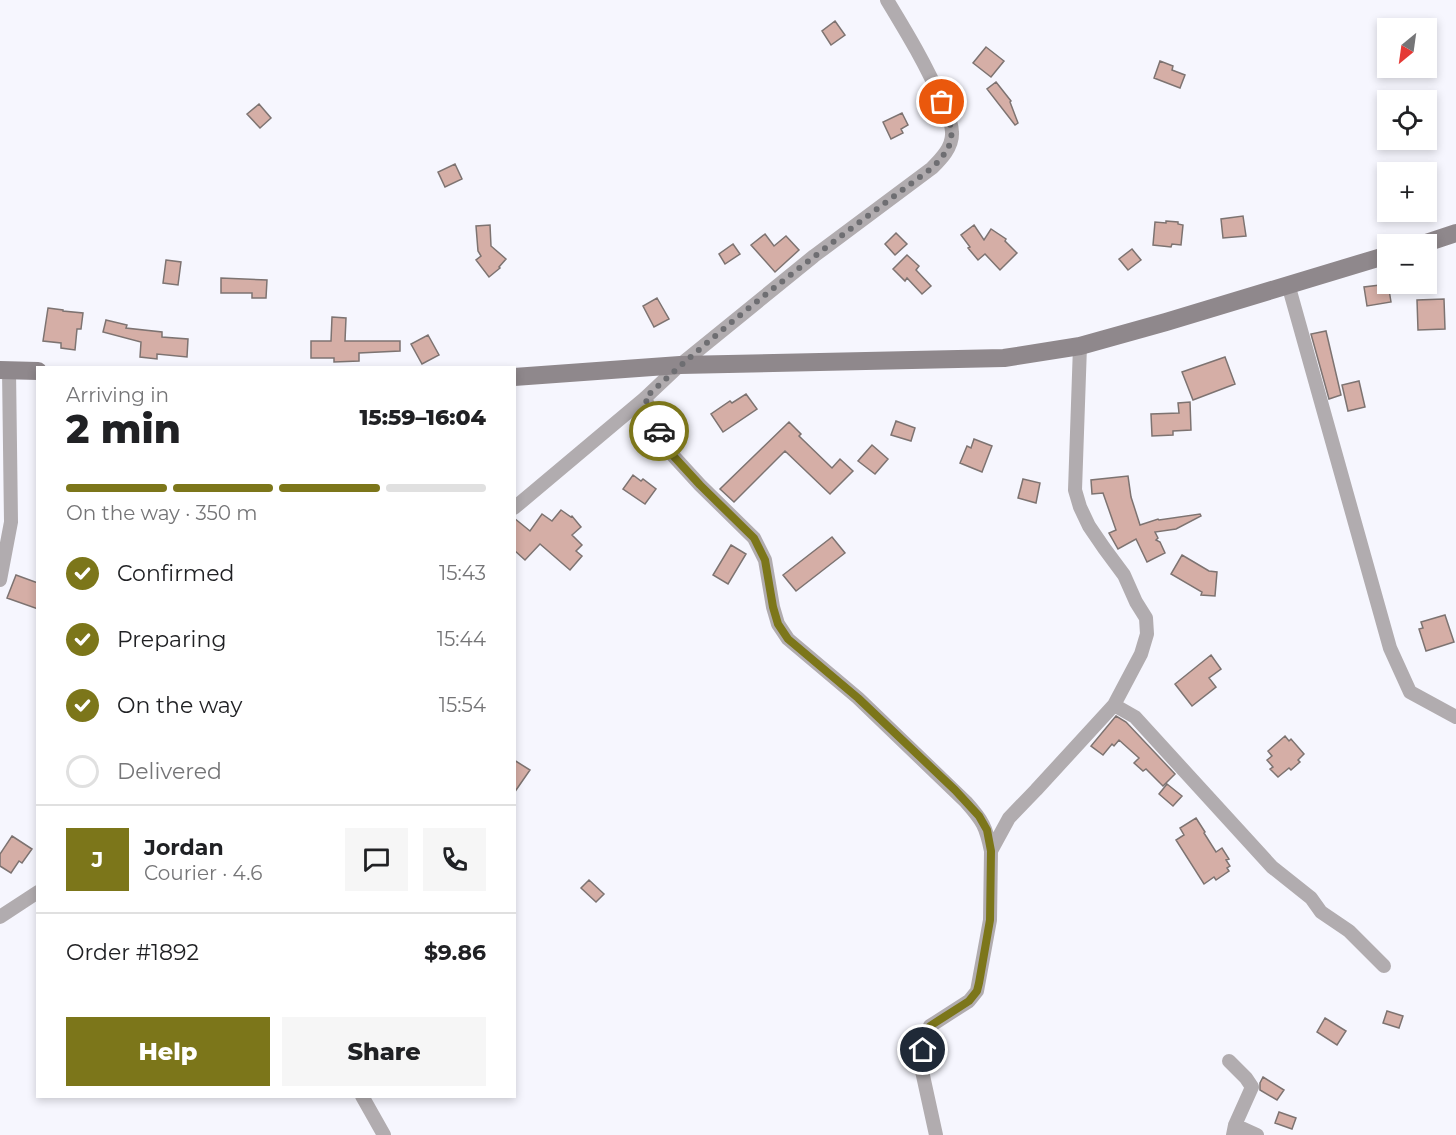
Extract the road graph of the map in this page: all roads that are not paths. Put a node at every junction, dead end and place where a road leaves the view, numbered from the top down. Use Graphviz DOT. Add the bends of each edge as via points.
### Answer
graph roads {
  1 [pos="887,0"];
  2 [pos="1456,233"];
  3 [pos="1437,239"];
  4 [pos="1377,258"];
  5 [pos="1288,284"];
  6 [pos="1080,346"];
  7 [pos="680,365"];
  8 [pos="4,370"];
  9 [pos="36,371"];
  10 [pos="516,377"];
  11 [pos="645,398"];
  12 [pos="516,506"];
  13 [pos="0,580"];
  14 [pos="1114,705"];
  15 [pos="1456,717"];
  16 [pos="991,851"];
  17 [pos="36,893"];
  18 [pos="0,918"];
  19 [pos="1384,966"];
  20 [pos="1229,1061"];
  21 [pos="363,1098"];
  22 [pos="1234,1130"];
  23 [pos="384,1135"];
  24 [pos="936,1135"];
  25 [pos="1257,1135"];
  1 -- 7 [label="street" via="915,45 948,117 952,132 946,152 932,168 814,256"];
  2 -- 3 [label="street"];
  4 -- 5 [label="street"];
  5 -- 6 [label="street"];
  5 -- 15 [label="street" via="1390,648 1410,692"];
  6 -- 7 [label="street" via="1004,358"];
  6 -- 14 [label="street" via="1075,490 1089,526 1124,575 1146,618 1147,634 1141,654"];
  7 -- 10 [label="street"];
  7 -- 11 [label="street"];
  8 -- 9 [label="street"];
  8 -- 13 [label="street" via="11,522"];
  11 -- 12 [label="street"];
  11 -- 16 [label="street" via="667,449 754,538 765,560 778,624 788,639 858,698 966,802 987,830"];
  14 -- 16 [label="street" via="1008,818"];
  14 -- 19 [label="street" via="1135,717 1272,867"];
  16 -- 24 [label="street" via="990,920 977,991 969,1001 930,1026 925,1037 922,1071"];
  17 -- 18 [label="street"];
  20 -- 22 [label="street" via="1252,1087"];
  21 -- 23 [label="street"];
  22 -- 25 [label="street"];
}
